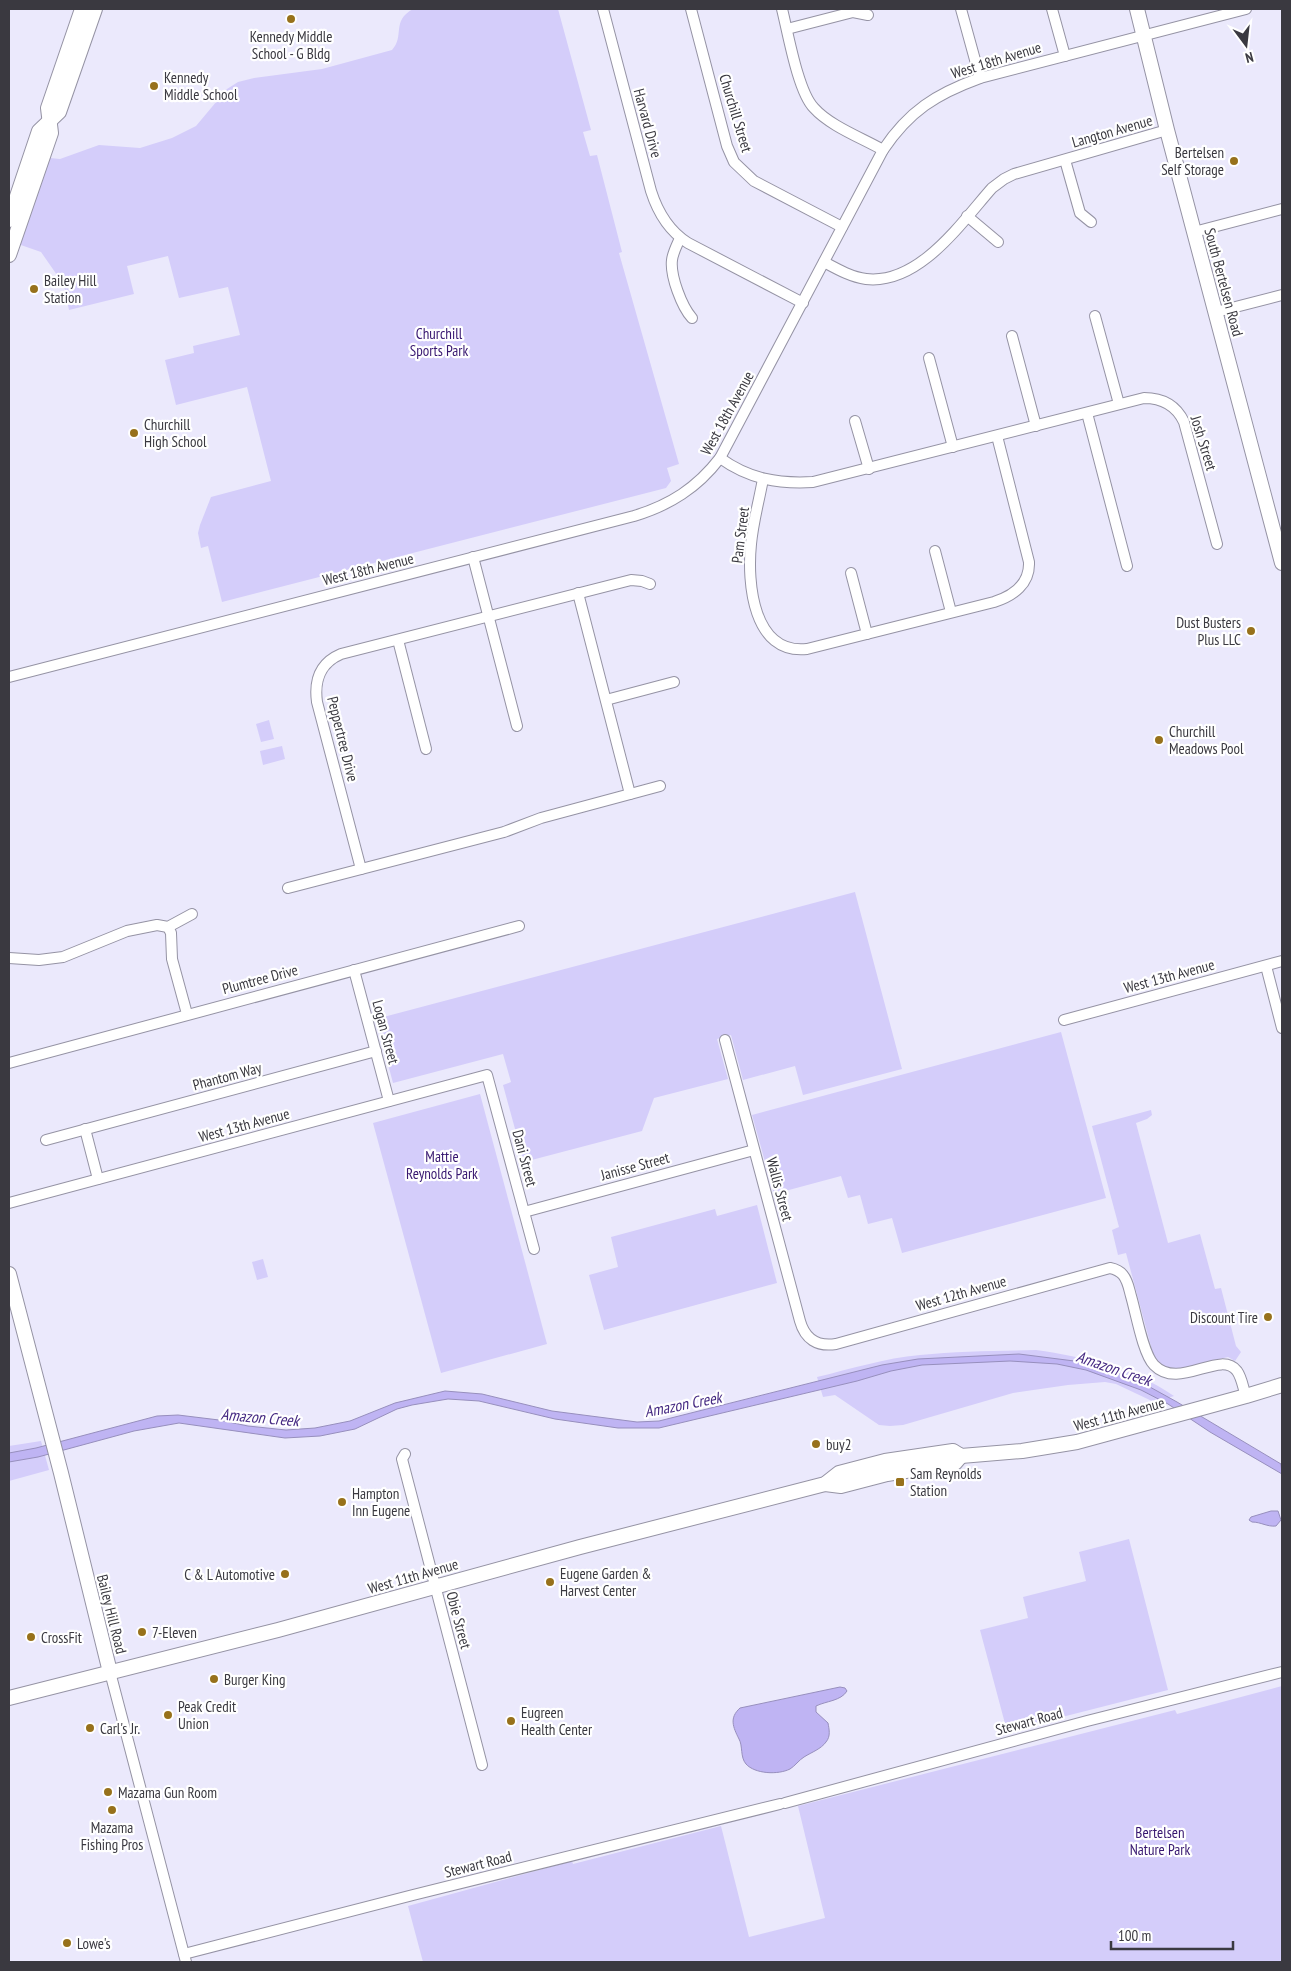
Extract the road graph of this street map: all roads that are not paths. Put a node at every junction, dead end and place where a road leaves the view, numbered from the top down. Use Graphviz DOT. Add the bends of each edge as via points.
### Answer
graph roads {
  1 [pos="82,9"];
  2 [pos="95,9"];
  3 [pos="603,9"];
  4 [pos="691,9"];
  5 [pos="782,9"];
  6 [pos="961,9"];
  7 [pos="1052,9"];
  8 [pos="1137,9"];
  9 [pos="1246,9"];
  10 [pos="868,14"];
  11 [pos="788,29"];
  12 [pos="1142,35"];
  13 [pos="1065,56"];
  14 [pos="980,78"];
  15 [pos="50,121"];
  16 [pos="1167,130"];
  17 [pos="884,150"];
  18 [pos="1065,160"];
  19 [pos="19,192"];
  20 [pos="27,205"];
  21 [pos="1282,209"];
  22 [pos="967,216"];
  23 [pos="9,220"];
  24 [pos="1091,222"];
  25 [pos="842,227"];
  26 [pos="1194,232"];
  27 [pos="680,238"];
  28 [pos="998,242"];
  29 [pos="9,255"];
  30 [pos="824,262"];
  31 [pos="1282,295"];
  32 [pos="803,303"];
  33 [pos="1216,312"];
  34 [pos="1095,316"];
  35 [pos="692,318"];
  36 [pos="1012,336"];
  37 [pos="929,358"];
  38 [pos="1119,404"];
  39 [pos="1086,413"];
  40 [pos="856,421"];
  41 [pos="1036,426"];
  42 [pos="997,436"];
  43 [pos="953,447"];
  44 [pos="720,458"];
  45 [pos="868,469"];
  46 [pos="763,479"];
  47 [pos="1217,544"];
  48 [pos="935,551"];
  49 [pos="473,557"];
  50 [pos="1282,562"];
  51 [pos="1127,566"];
  52 [pos="851,572"];
  53 [pos="650,584"];
  54 [pos="578,593"];
  55 [pos="951,612"];
  56 [pos="488,616"];
  57 [pos="868,634"];
  58 [pos="398,640"];
  59 [pos="9,677"];
  60 [pos="674,682"];
  61 [pos="606,700"];
  62 [pos="517,726"];
  63 [pos="426,749"];
  64 [pos="660,786"];
  65 [pos="630,794"];
  66 [pos="360,869"];
  67 [pos="288,888"];
  68 [pos="192,914"];
  69 [pos="520,926"];
  70 [pos="168,927"];
  71 [pos="9,958"];
  72 [pos="1282,962"];
  73 [pos="1266,966"];
  74 [pos="354,970"];
  75 [pos="187,1014"];
  76 [pos="1064,1020"];
  77 [pos="1282,1028"];
  78 [pos="725,1040"];
  79 [pos="376,1051"];
  80 [pos="9,1063"];
  81 [pos="487,1075"];
  82 [pos="389,1101"];
  83 [pos="85,1129"];
  84 [pos="46,1140"];
  85 [pos="754,1150"];
  86 [pos="98,1179"];
  87 [pos="9,1203"];
  88 [pos="524,1212"];
  89 [pos="534,1249"];
  90 [pos="9,1274"];
  91 [pos="813,1342"];
  92 [pos="1282,1385"];
  93 [pos="1246,1396"];
  94 [pos="405,1454"];
  95 [pos="435,1588"];
  96 [pos="110,1672"];
  97 [pos="1282,1672"];
  98 [pos="9,1698"];
  99 [pos="482,1764"];
  100 [pos="185,1958"];
  1 -- 15 [label="main road" via="48,108"];
  2 -- 15 [label="main road" via="59,112"];
  3 -- 27 [label="street, Harvard Drive" via="654,200 664,220"];
  4 -- 25 [label="street, Churchill Street" via="734,162 754,181"];
  5 -- 11 [label="street"];
  6 -- 14 [label="street"];
  7 -- 13 [label="street"];
  8 -- 12 [label="main road, South Bertelsen Road"];
  9 -- 12 [label="street, West 18th Avenue"];
  10 -- 11 [label="street" via="853,12"];
  11 -- 17 [label="street" via="809,103 824,117"];
  12 -- 13 [label="street, West 18th Avenue"];
  12 -- 16 [label="main road, South Bertelsen Road"];
  13 -- 14 [label="street, West 18th Avenue"];
  14 -- 17 [label="street, West 18th Avenue" via="956,87 919,108 894,134"];
  15 -- 19 [label="main road" via="39,131"];
  15 -- 20 [label="main road" via="51,133"];
  16 -- 18 [label="street, Langton Avenue"];
  16 -- 26 [label="main road, South Bertelsen Road"];
  17 -- 25 [label="street, West 18th Avenue"];
  18 -- 22 [label="street, Langton Avenue" via="1004,179"];
  18 -- 24 [label="street, Langton Avenue" via="1080,213"];
  19 -- 20 [label="main road"];
  19 -- 23 [label="main road"];
  20 -- 29 [label="main road"];
  21 -- 26 [label="street"];
  22 -- 28 [label="street"];
  22 -- 30 [label="street, Langton Avenue" via="926,259 900,274 866,279"];
  25 -- 30 [label="street, West 18th Avenue"];
  26 -- 33 [label="main road, South Bertelsen Road"];
  27 -- 32 [label="street, Harvard Drive"];
  27 -- 35 [label="street" via="672,258 672,269 682,304"];
  30 -- 32 [label="street, West 18th Avenue"];
  31 -- 33 [label="street"];
  32 -- 44 [label="street, West 18th Avenue"];
  33 -- 50 [label="main road, South Bertelsen Road"];
  34 -- 38 [label="street"];
  36 -- 41 [label="street"];
  37 -- 43 [label="street"];
  38 -- 39 [label="street, Josh Street"];
  38 -- 47 [label="street, Josh Street" via="1144,398 1158,399 1172,405 1181,415"];
  39 -- 41 [label="street, Josh Street"];
  39 -- 51 [label="street"];
  40 -- 45 [label="street"];
  41 -- 42 [label="street, Josh Street"];
  42 -- 43 [label="street, Josh Street"];
  42 -- 55 [label="street, Pam Street" via="1028,556 1028,572 1023,584 1010,595"];
  43 -- 45 [label="street, Josh Street"];
  44 -- 46 [label="street, Josh Street"];
  44 -- 49 [label="street, West 18th Avenue" via="690,490 669,504"];
  45 -- 46 [label="street, Josh Street" via="813,482"];
  46 -- 57 [label="street, Pam Street" via="752,535 750,568 755,602 765,630 779,645 793,650"];
  48 -- 55 [label="street"];
  49 -- 56 [label="street"];
  49 -- 59 [label="street, West 18th Avenue"];
  52 -- 57 [label="street"];
  53 -- 54 [label="street, Peppertree Drive" via="631,580"];
  54 -- 56 [label="street, Peppertree Drive"];
  54 -- 61 [label="street"];
  55 -- 57 [label="street, Pam Street"];
  56 -- 58 [label="street, Peppertree Drive"];
  56 -- 62 [label="street"];
  58 -- 63 [label="street"];
  58 -- 66 [label="street, Peppertree Drive" via="333,658 323,667 316,682 317,702"];
  60 -- 61 [label="street"];
  61 -- 65 [label="street"];
  64 -- 65 [label="street"];
  65 -- 66 [label="street" via="534,820 504,832"];
  66 -- 67 [label="street"];
  68 -- 70 [label="street"];
  69 -- 74 [label="street, Plumtree Drive"];
  70 -- 71 [label="street" via="134,929 63,957 39,960"];
  70 -- 75 [label="street" via="172,959"];
  72 -- 73 [label="street, West 13th Avenue"];
  73 -- 76 [label="street, West 13th Avenue"];
  73 -- 77 [label="street"];
  74 -- 75 [label="street, Plumtree Drive"];
  74 -- 79 [label="street, Logan Street"];
  75 -- 80 [label="street, Plumtree Drive"];
  78 -- 85 [label="street, Wallis Street"];
  79 -- 82 [label="street, Logan Street"];
  79 -- 83 [label="street, Phantom Way"];
  81 -- 82 [label="street, West 13th Avenue"];
  81 -- 88 [label="street, Dani Street"];
  82 -- 86 [label="street, West 13th Avenue"];
  83 -- 84 [label="street, Phantom Way"];
  83 -- 86 [label="street"];
  85 -- 88 [label="street, Janisse Street"];
  85 -- 91 [label="street, Wallis Street" via="802,1330"];
  86 -- 87 [label="street, West 13th Avenue"];
  88 -- 89 [label="street, Dani Street"];
  90 -- 96 [label="main road, Bailey Hill Road"];
  91 -- 93 [label="street, West 12th Avenue" via="827,1346 836,1344 1110,1268 1127,1280 1146,1354 1153,1365 1166,1374 1174,1375 1217,1365 1230,1366 1240,1376"];
  92 -- 93 [label="main road, West 11th Avenue"];
  93 -- 95 [label="main road, West 11th Avenue" via="1058,1446 961,1456 953,1451 893,1459 839,1473 825,1484"];
  94 -- 95 [label="street, Obie Street" via="402,1459"];
  95 -- 96 [label="main road, West 11th Avenue"];
  95 -- 99 [label="street, Obie Street"];
  96 -- 98 [label="main road, West 11th Avenue"];
  96 -- 100 [label="street, Bailey Hill Road"];
  97 -- 100 [label="street, Stewart Road" via="783,1804 414,1895"];
}
